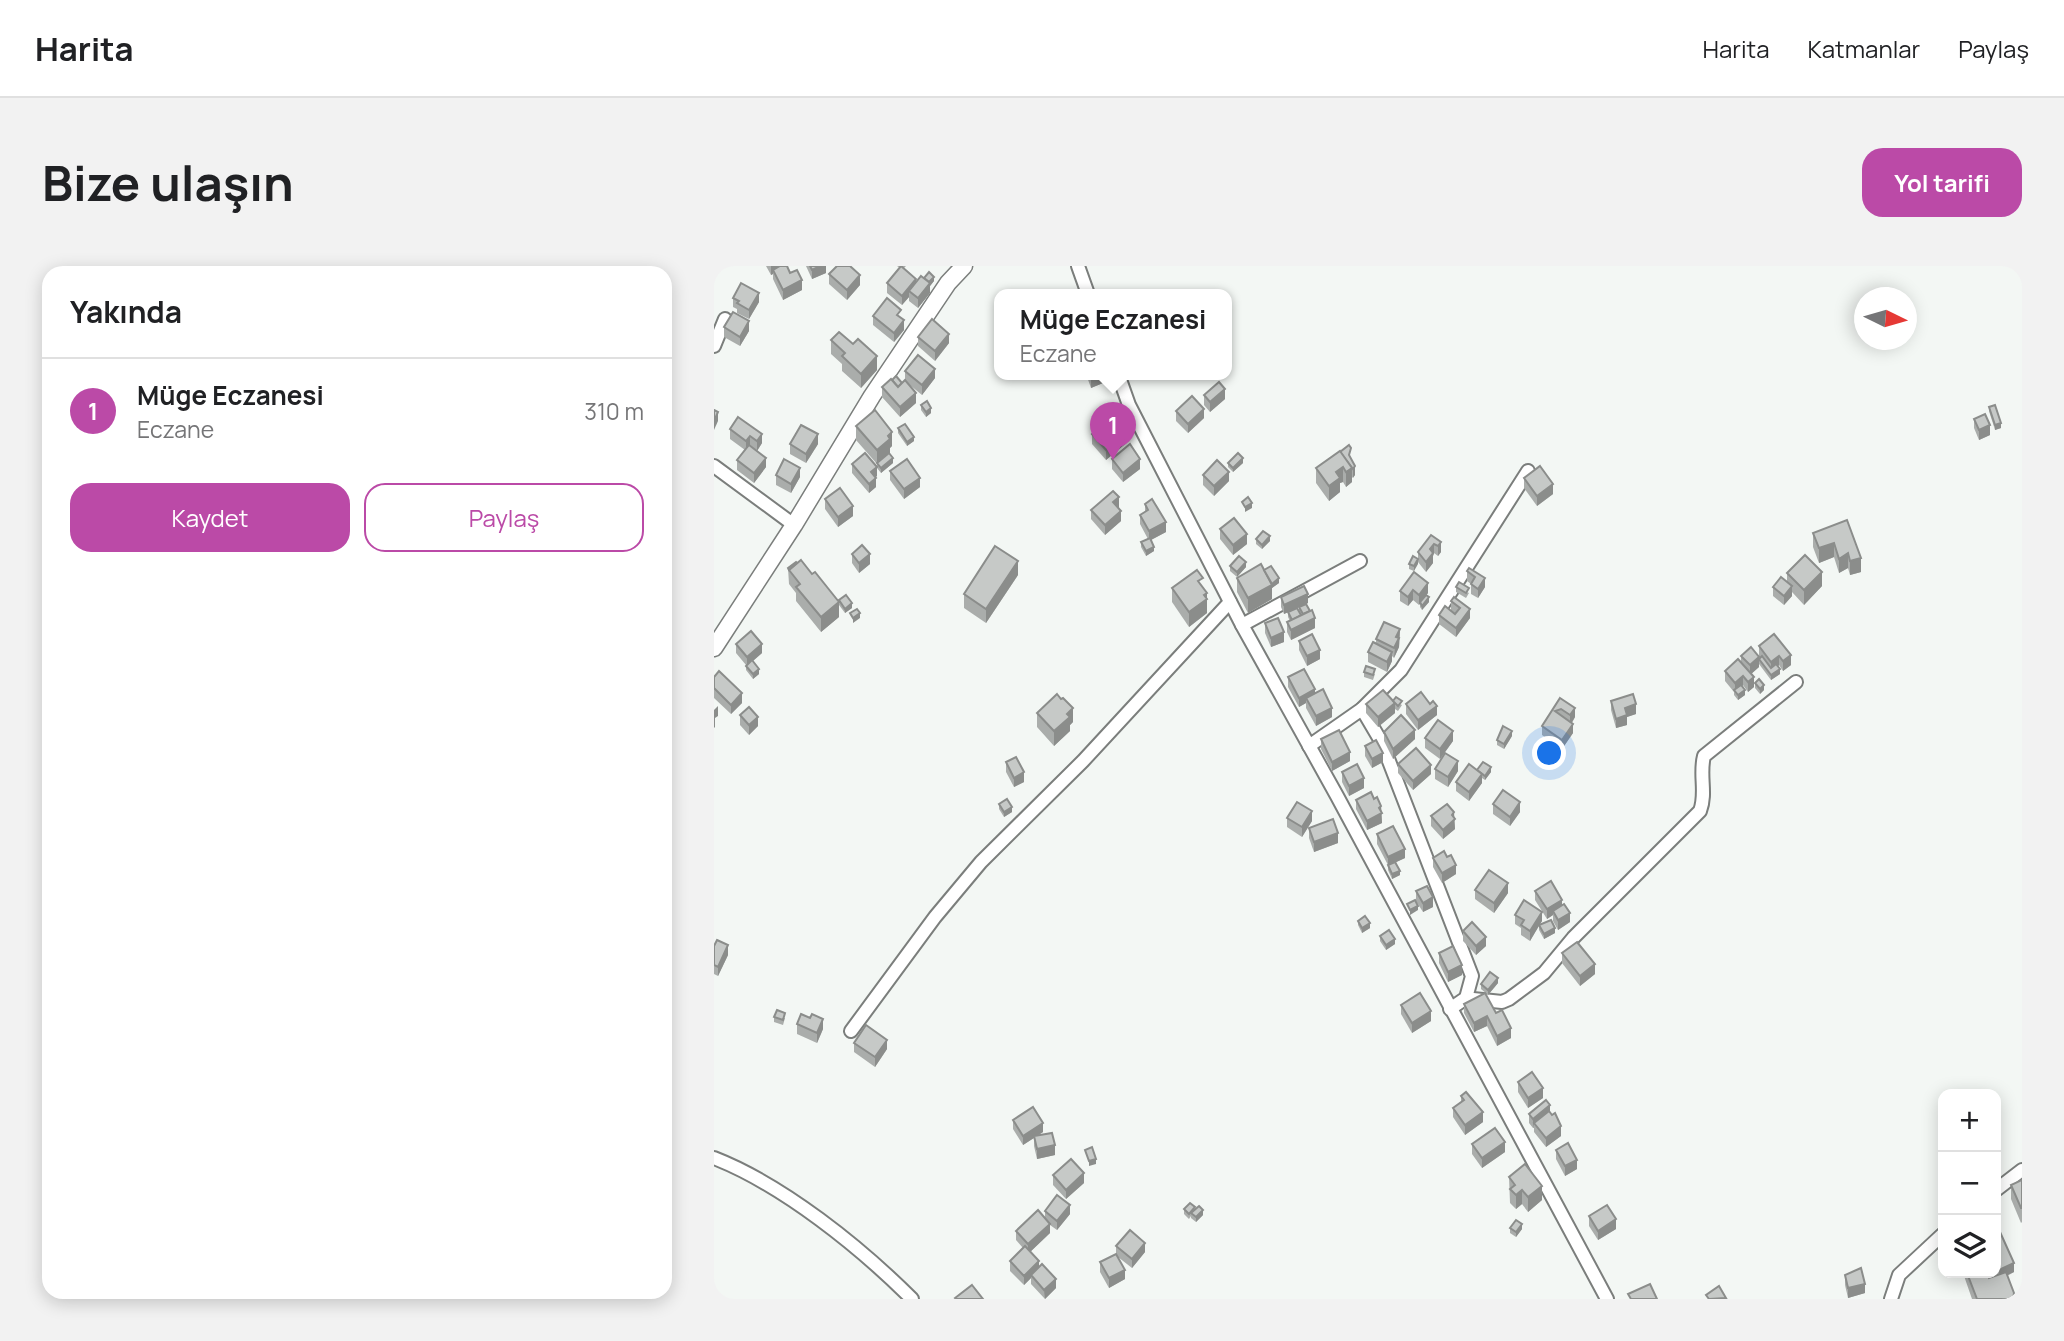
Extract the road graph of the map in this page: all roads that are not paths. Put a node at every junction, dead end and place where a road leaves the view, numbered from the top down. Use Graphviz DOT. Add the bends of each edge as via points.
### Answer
graph roads {
  1 [pos="964,266"];
  2 [pos="1078,266"];
  3 [pos="1086,289"];
  4 [pos="725,319"];
  5 [pos="714,346"];
  6 [pos="1120,380"];
  7 [pos="714,467"];
  8 [pos="1528,471"];
  9 [pos="794,525"];
  10 [pos="1360,561"];
  11 [pos="1230,602"];
  12 [pos="1242,625"];
  13 [pos="714,648"];
  14 [pos="1796,682"];
  15 [pos="1362,709"];
  16 [pos="1310,746"];
  17 [pos="1466,998"];
  18 [pos="1450,1009"];
  19 [pos="851,1031"];
  20 [pos="714,1158"];
  21 [pos="2022,1170"];
  22 [pos="2001,1186"];
  23 [pos="1938,1239"];
  24 [pos="912,1299"];
  25 [pos="1607,1299"];
  26 [pos="1891,1299"];
  1 -- 9 [label="main road" via="872,396"];
  2 -- 3 [label="street"];
  4 -- 5 [label="street"];
  6 -- 11 [label="street"];
  7 -- 9 [label="street"];
  8 -- 15 [label="street" via="1401,670"];
  9 -- 13 [label="main road"];
  10 -- 12 [label="street"];
  11 -- 12 [label="street"];
  11 -- 19 [label="street" via="1083,761 981,862"];
  12 -- 16 [label="street"];
  14 -- 17 [label="street" via="1704,756 1700,811 1544,973 1502,1002"];
  15 -- 16 [label="street"];
  15 -- 17 [label="street" via="1381,743 1472,976"];
  16 -- 18 [label="street"];
  17 -- 18 [label="street"];
  18 -- 25 [label="street"];
  20 -- 24 [label="street" via="756,1177 825,1225 882,1268"];
  21 -- 22 [label="street"];
  23 -- 26 [label="street" via="1899,1275"];
}
